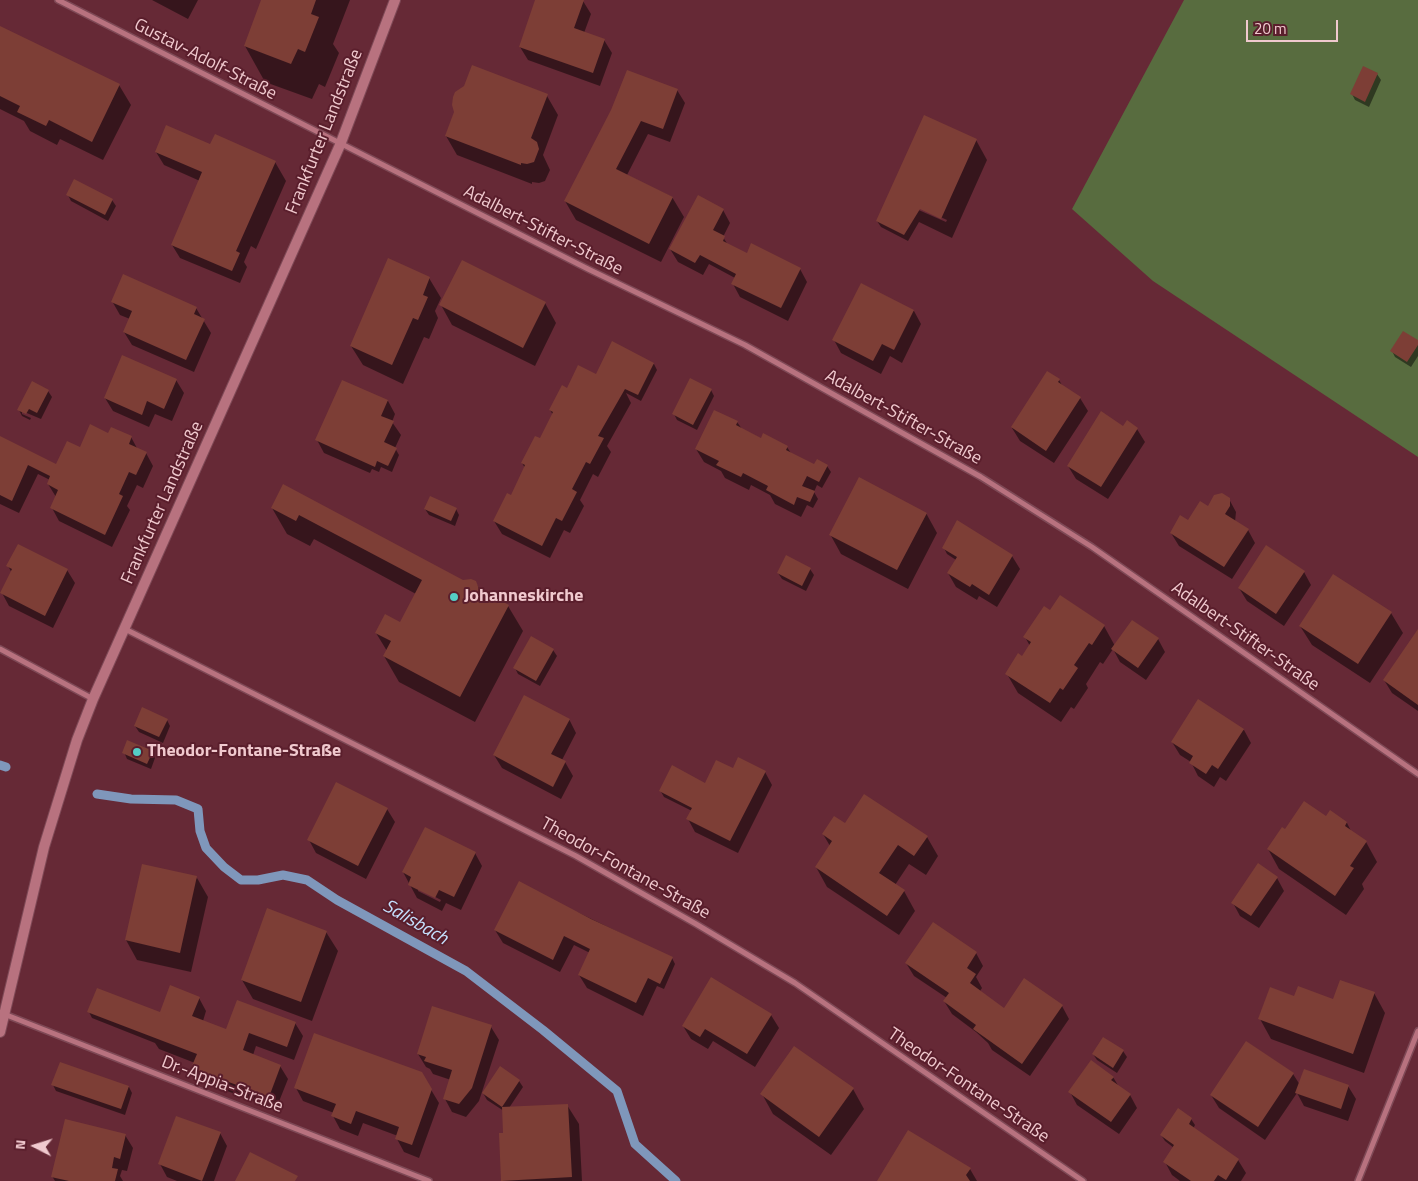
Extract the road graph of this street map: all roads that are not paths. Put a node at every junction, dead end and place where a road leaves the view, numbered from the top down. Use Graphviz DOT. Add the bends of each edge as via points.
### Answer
graph roads {
  1 [pos="58,0"];
  2 [pos="395,0"];
  3 [pos="340,145"];
  4 [pos="125,629"];
  5 [pos="0,649"];
  6 [pos="94,699"];
  7 [pos="1418,774"];
  8 [pos="4,1014"];
  9 [pos="1418,1031"];
  10 [pos="0,1032"];
  11 [pos="429,1181"];
  12 [pos="1083,1181"];
  13 [pos="1358,1181"];
  1 -- 3 [label="street, Gustav-Adolf-Straße"];
  2 -- 3 [label="main road, Frankfurter Landstraße"];
  3 -- 4 [label="main road, Frankfurter Landstraße"];
  3 -- 7 [label="street, Adalbert-Stifter-Straße" via="745,345 980,477 1092,547"];
  4 -- 6 [label="main road, Frankfurter Landstraße"];
  4 -- 12 [label="street, Theodor-Fontane-Straße" via="576,856 696,924 795,983"];
  5 -- 6 [label="street"];
  6 -- 8 [label="main road, Frankfurter Landstraße" via="77,740 44,847"];
  8 -- 10 [label="main road, Frankfurter Landstraße"];
  8 -- 11 [label="street, Dr.-Appia-Straße"];
  9 -- 13 [label="street"];
}
